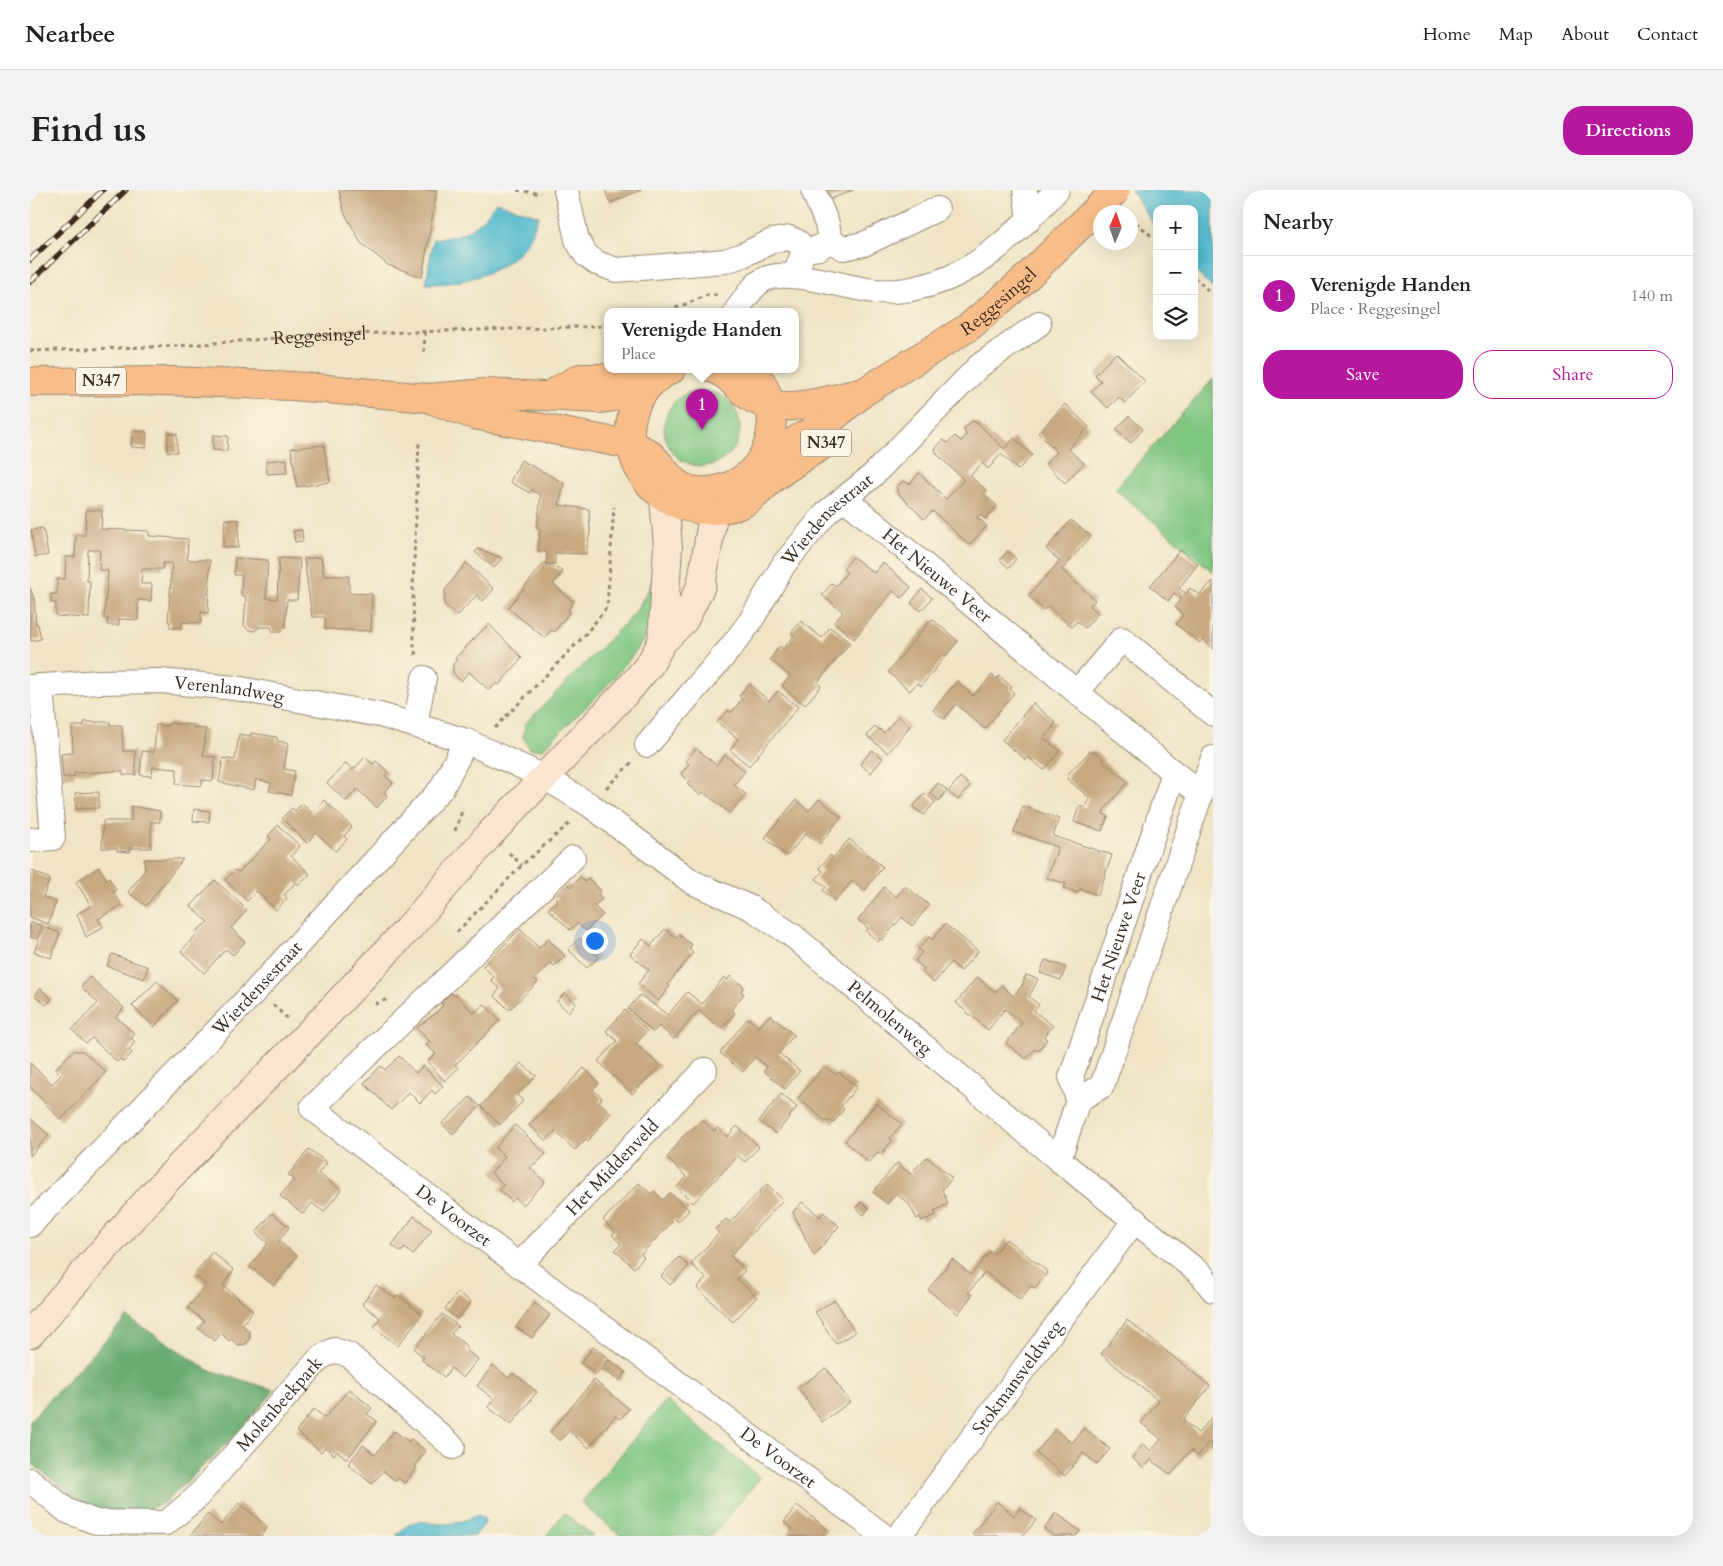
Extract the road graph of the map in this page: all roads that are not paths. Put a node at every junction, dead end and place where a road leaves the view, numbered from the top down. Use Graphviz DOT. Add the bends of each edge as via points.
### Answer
graph roads {
  1 [pos="566,190"];
  2 [pos="813,190"];
  3 [pos="1025,190"];
  4 [pos="1057,190"];
  5 [pos="1108,199"];
  6 [pos="937,209"];
  7 [pos="1029,220"];
  8 [pos="830,240"];
  9 [pos="804,250"];
  10 [pos="795,276"];
  11 [pos="740,308"];
  12 [pos="1038,324"];
  13 [pos="666,373"];
  14 [pos="722,373"];
  15 [pos="638,378"];
  16 [pos="30,382"];
  17 [pos="761,386"];
  18 [pos="864,392"];
  19 [pos="429,398"];
  20 [pos="634,455"];
  21 [pos="768,468"];
  22 [pos="664,498"];
  23 [pos="844,498"];
  24 [pos="724,502"];
  25 [pos="662,642"];
  26 [pos="424,678"];
  27 [pos="35,687"];
  28 [pos="1077,692"];
  29 [pos="1213,714"];
  30 [pos="415,726"];
  31 [pos="472,743"];
  32 [pos="639,754"];
  33 [pos="1213,758"];
  34 [pos="1174,773"];
  35 [pos="544,777"];
  36 [pos="1200,793"];
  37 [pos="30,840"];
  38 [pos="573,858"];
  39 [pos="705,1070"];
  40 [pos="1078,1100"];
  41 [pos="1059,1160"];
  42 [pos="1135,1220"];
  43 [pos="30,1224"];
  44 [pos="519,1265"];
  45 [pos="1213,1290"];
  46 [pos="30,1334"];
  47 [pos="453,1448"];
  48 [pos="30,1480"];
  49 [pos="96,1529"];
  50 [pos="884,1536"];
  51 [pos="899,1536"];
  1 -- 9 [label="street" via="577,240 597,264 616,270 725,261 772,241 789,238"];
  2 -- 8 [label="street"];
  3 -- 7 [label="street"];
  4 -- 7 [label="street"];
  5 -- 18 [label="main road, Reggesingel / N347" via="969,327"];
  6 -- 8 [label="street" via="864,244 843,248"];
  7 -- 10 [label="street" via="967,269 922,287 876,291"];
  8 -- 9 [label="street" via="819,248"];
  9 -- 10 [label="street"];
  10 -- 11 [label="street" via="774,275 765,279"];
  12 -- 23 [label="street, Wierdensestraat" via="979,366 872,476"];
  13 -- 15 [label="main road" via="651,382"];
  14 -- 17 [label="main road, N347" via="752,398"];
  15 -- 19 [label="main road, N347" via="600,399 485,393"];
  15 -- 20 [label="main road" via="630,427"];
  16 -- 19 [label="main road, N347" via="181,381 292,386"];
  17 -- 18 [label="main road, Reggesingel / N347" via="786,406 803,406"];
  17 -- 21 [label="main road, N347" via="771,436"];
  18 -- 21 [label="main road, Reggesingel / N347" via="834,439 793,463"];
  19 -- 20 [label="main road, N347" via="474,415 551,430"];
  20 -- 22 [label="main road, N347" via="648,484"];
  20 -- 24 [label="main road, N347" via="649,453 678,485 705,491"];
  21 -- 24 [label="main road, N347" via="754,470 740,481"];
  22 -- 24 [label="main road, N347" via="697,510"];
  22 -- 25 [label="main road" via="668,547"];
  23 -- 28 [label="street, Het Nieuwe Veer"];
  23 -- 32 [label="street, Wierdensestraat" via="827,512 784,564 732,646"];
  24 -- 25 [label="main road" via="701,586 684,620"];
  25 -- 35 [label="main road" via="650,664 629,689"];
  26 -- 30 [label="street"];
  27 -- 30 [label="street, Verenlandweg" via="160,681 235,688 328,704"];
  27 -- 37 [label="street, Verenlandweg" via="53,838"];
  28 -- 29 [label="street" via="1122,639"];
  28 -- 34 [label="street, Het Nieuwe Veer"];
  30 -- 31 [label="street, Verenlandweg"];
  31 -- 35 [label="street, Verenlandweg"];
  31 -- 43 [label="street, Wierdensestraat" via="442,788 258,988"];
  33 -- 36 [label="street, Het Nieuwe Veer"];
  34 -- 36 [label="street, Het Nieuwe Veer"];
  34 -- 40 [label="street, Het Nieuwe Veer" via="1071,1077"];
  35 -- 41 [label="street, Pelmolenweg" via="590,805 692,882 751,908 792,935"];
  35 -- 46 [label="main road" via="337,1004 154,1194"];
  36 -- 40 [label="street, Het Nieuwe Veer" via="1102,1086"];
  38 -- 44 [label="street, De Voorzet" via="312,1108"];
  39 -- 44 [label="street, Het Middenveld"];
  40 -- 41 [label="street"];
  41 -- 42 [label="street, Pelmolenweg"];
  42 -- 45 [label="street, Pelmolenweg" via="1202,1275"];
  42 -- 51 [label="street, Stokmansveldweg"];
  44 -- 50 [label="street, De Voorzet"];
  47 -- 49 [label="street, Molenbeekpark" via="349,1354 334,1350 320,1358 196,1498 166,1522"];
  48 -- 49 [label="street, Molenbeekpark" via="67,1511"];
}
